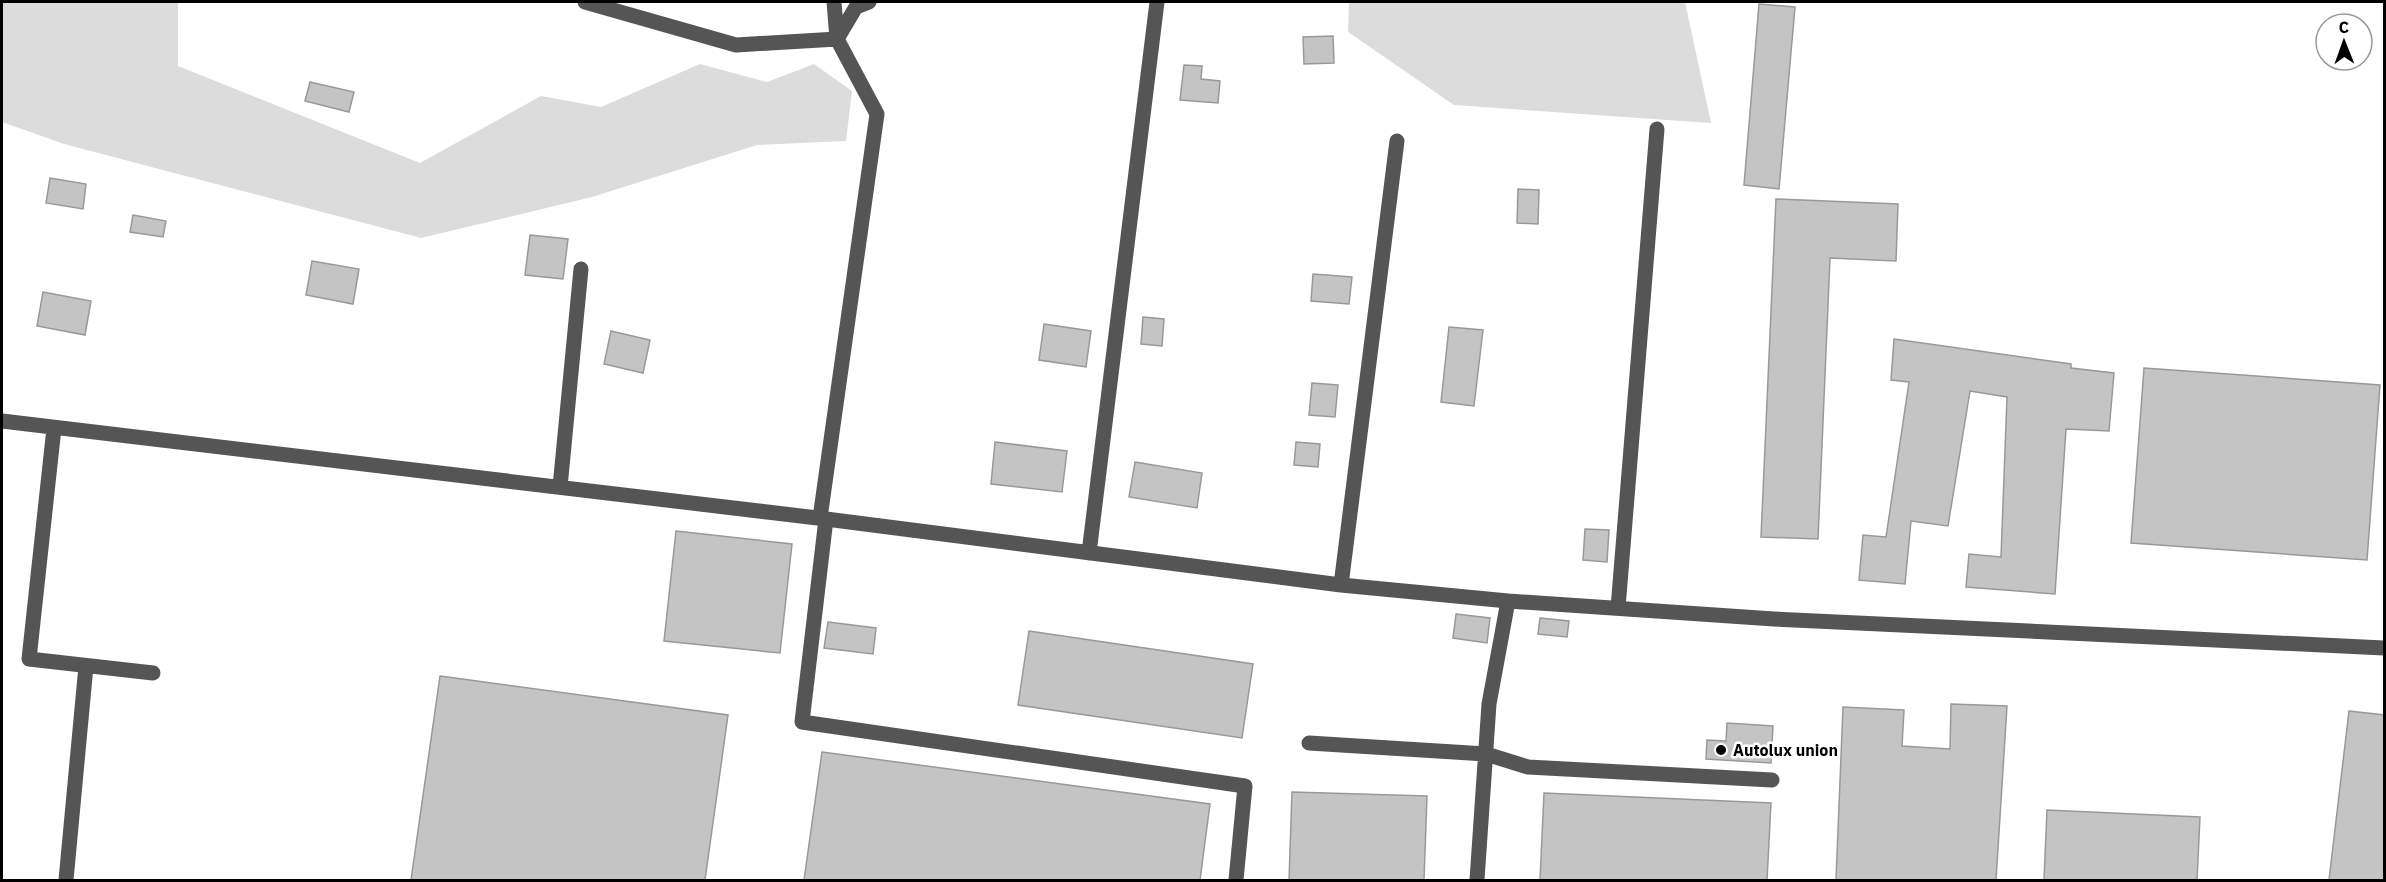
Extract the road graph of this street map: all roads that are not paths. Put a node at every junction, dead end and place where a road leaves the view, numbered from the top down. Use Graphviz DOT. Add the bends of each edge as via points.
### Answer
graph roads {
  1 [pos="585,2"];
  2 [pos="834,2"];
  3 [pos="869,2"];
  4 [pos="1157,2"];
  5 [pos="837,39"];
  6 [pos="1657,129"];
  7 [pos="1397,141"];
  8 [pos="581,269"];
  9 [pos="2,421"];
  10 [pos="54,428"];
  11 [pos="560,487"];
  12 [pos="823,518"];
  13 [pos="1089,553"];
  14 [pos="1341,585"];
  15 [pos="1508,601"];
  16 [pos="1618,608"];
  17 [pos="2385,648"];
  18 [pos="86,666"];
  19 [pos="153,673"];
  20 [pos="1309,743"];
  21 [pos="1486,753"];
  22 [pos="1772,780"];
  23 [pos="66,880"];
  24 [pos="1236,880"];
  25 [pos="1477,880"];
  1 -- 5 [label="street" via="736,45"];
  2 -- 5 [label="street"];
  3 -- 5 [label="street" via="856,8"];
  4 -- 13 [label="street"];
  5 -- 12 [label="street" via="877,114"];
  6 -- 16 [label="street"];
  7 -- 14 [label="street"];
  8 -- 11 [label="street"];
  9 -- 10 [label="street"];
  10 -- 11 [label="street"];
  10 -- 18 [label="street" via="29,660"];
  11 -- 12 [label="street"];
  12 -- 13 [label="street"];
  12 -- 24 [label="street" via="802,722 1245,786"];
  13 -- 14 [label="street"];
  14 -- 15 [label="street"];
  15 -- 16 [label="street"];
  15 -- 21 [label="street" via="1489,704"];
  16 -- 17 [label="street"];
  18 -- 19 [label="street"];
  18 -- 23 [label="street"];
  20 -- 21 [label="street"];
  21 -- 22 [label="street" via="1528,767"];
  21 -- 25 [label="street"];
}
